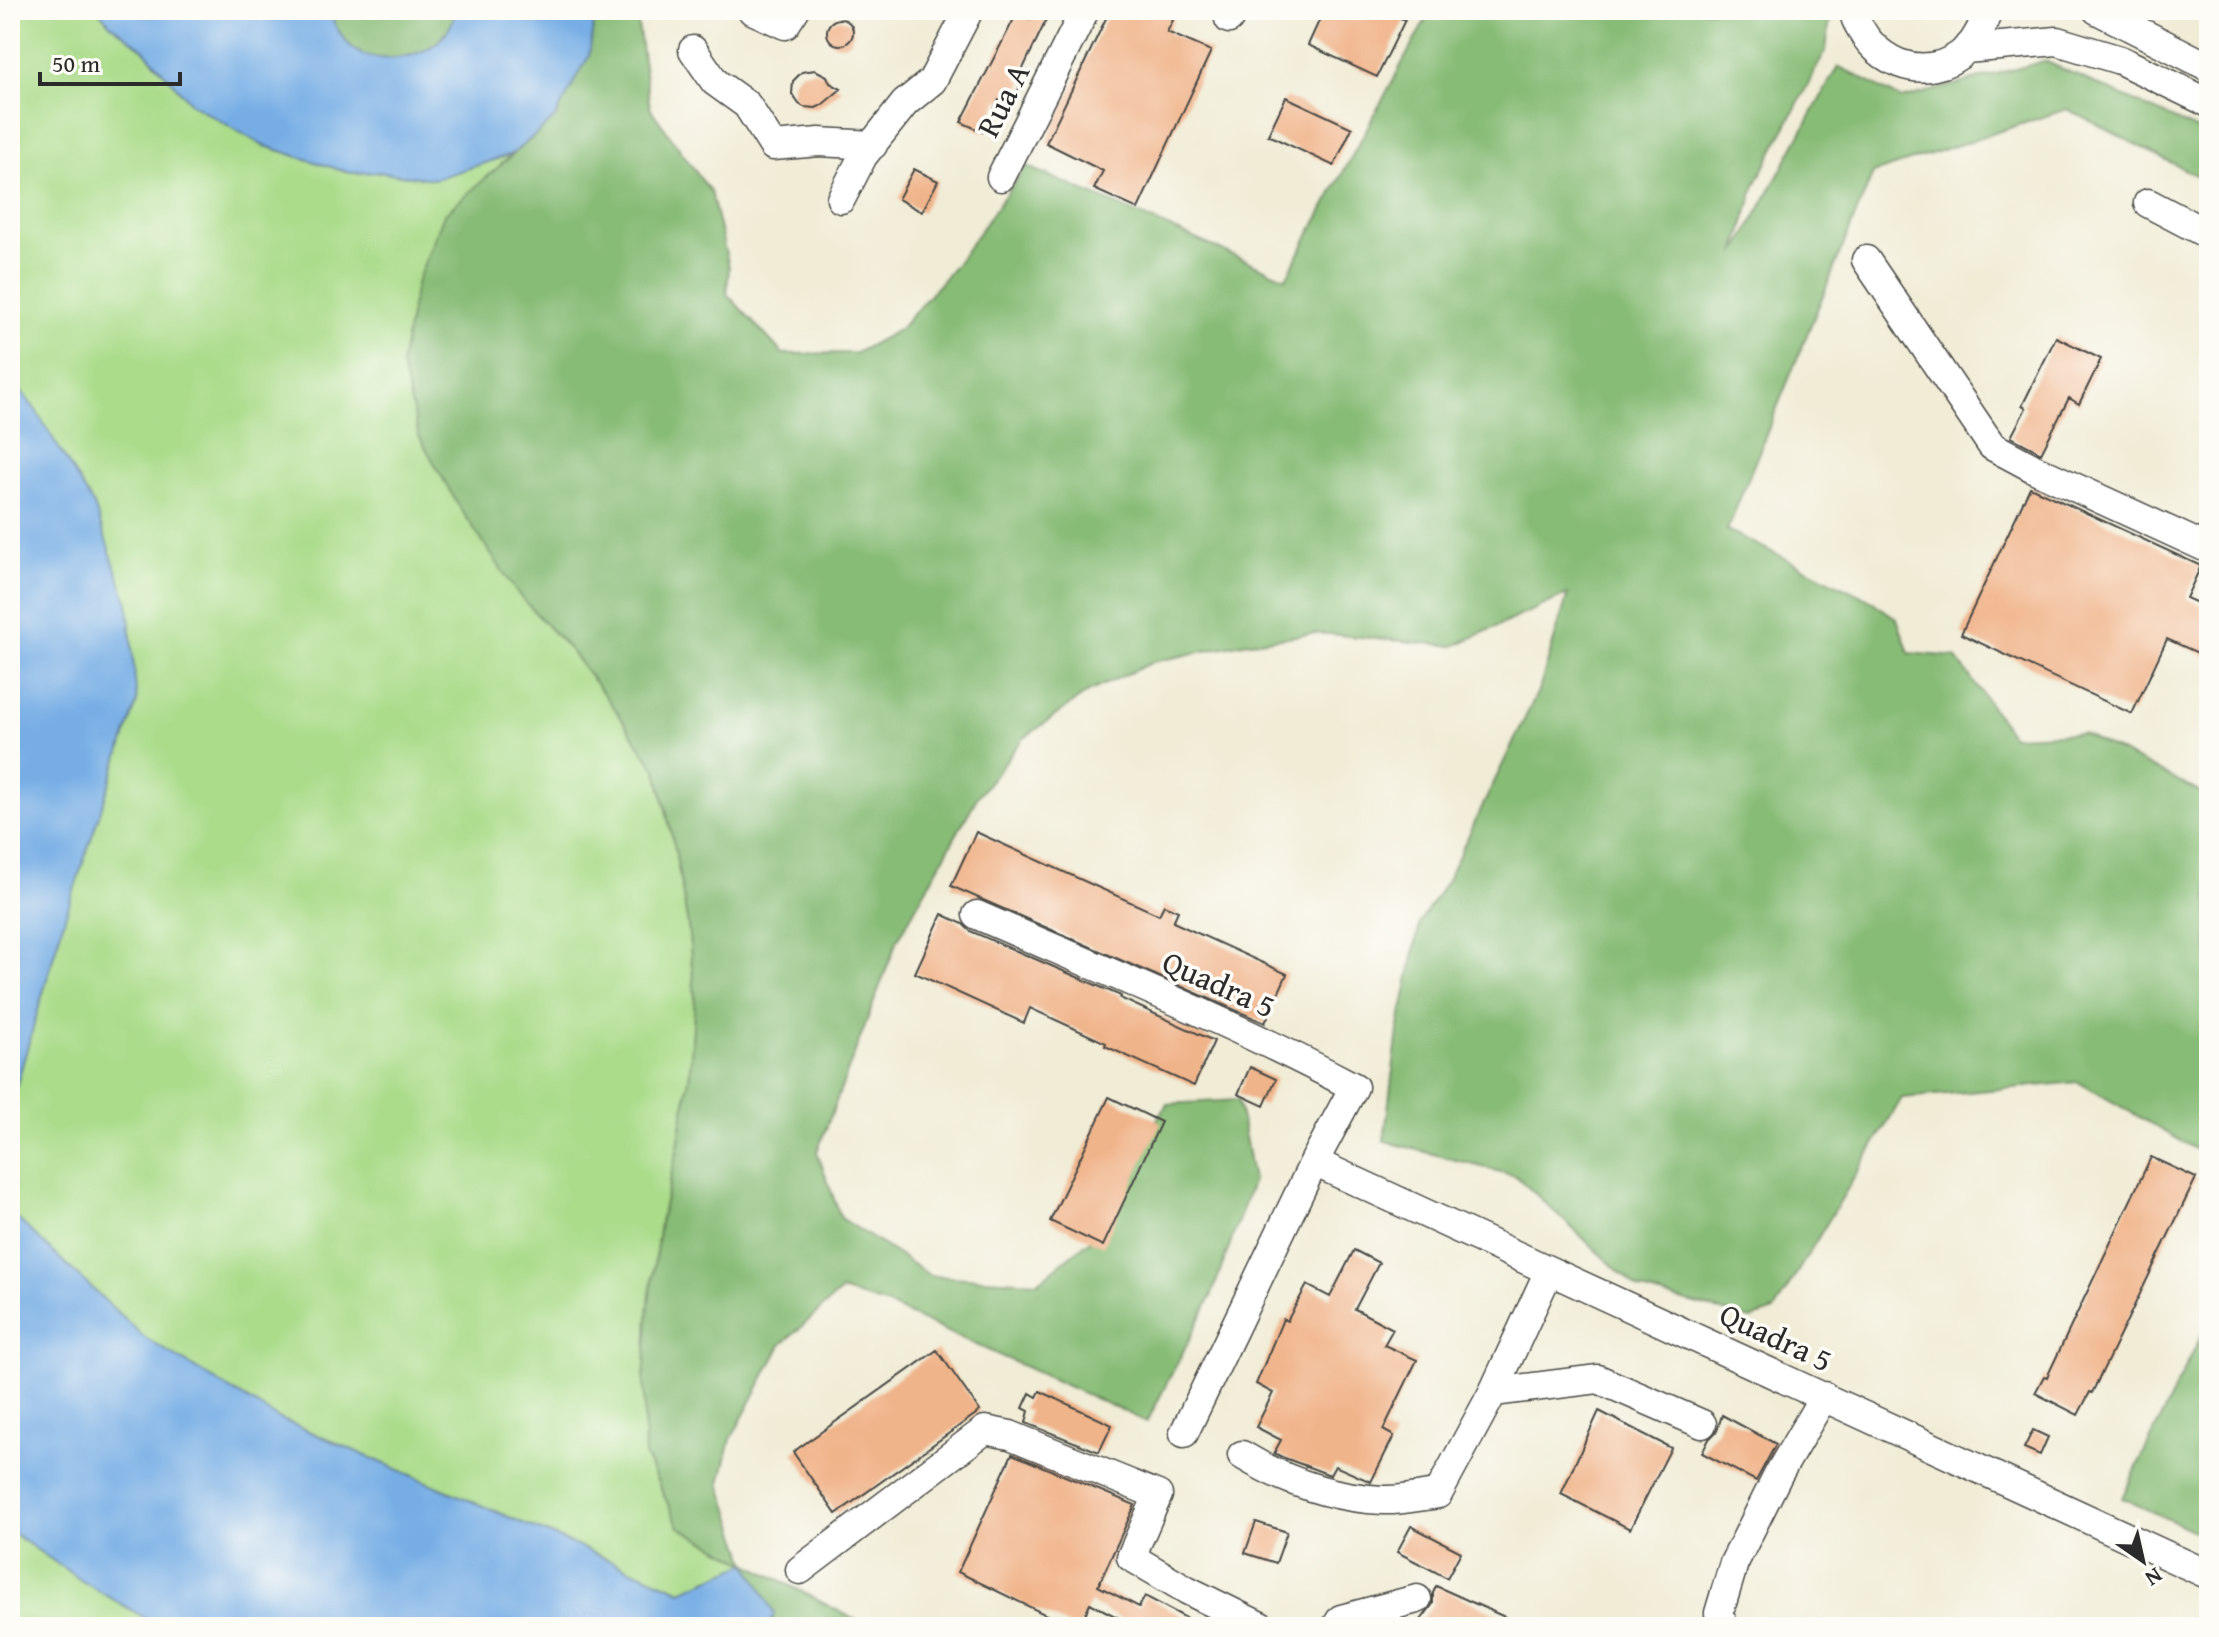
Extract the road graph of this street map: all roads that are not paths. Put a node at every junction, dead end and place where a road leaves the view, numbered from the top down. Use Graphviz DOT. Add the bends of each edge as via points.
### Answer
graph roads {
  1 [pos="752,10"];
  2 [pos="795,10"];
  3 [pos="969,10"];
  4 [pos="1085,10"];
  5 [pos="1853,10"];
  6 [pos="1988,10"];
  7 [pos="2097,10"];
  8 [pos="1966,49"];
  9 [pos="693,50"];
  10 [pos="2209,67"];
  11 [pos="2209,103"];
  12 [pos="873,145"];
  13 [pos="1001,177"];
  14 [pos="841,199"];
  15 [pos="2148,203"];
  16 [pos="2209,235"];
  17 [pos="1866,260"];
  18 [pos="2209,549"];
  19 [pos="977,915"];
  20 [pos="1314,1162"];
  21 [pos="1549,1271"];
  22 [pos="1493,1392"];
  23 [pos="1824,1396"];
  24 [pos="1702,1424"];
  25 [pos="1184,1433"];
  26 [pos="1242,1455"];
  27 [pos="800,1570"];
  28 [pos="2209,1575"];
  29 [pos="1417,1599"];
  30 [pos="1262,1627"];
  31 [pos="1336,1627"];
  32 [pos="1724,1627"];
  1 -- 2 [label="street" via="785,25"];
  3 -- 12 [label="street" via="932,81 905,103"];
  4 -- 13 [label="street, Rua A"];
  5 -- 8 [label="street" via="1861,34 1877,53 1899,64 1946,62"];
  6 -- 8 [label="street" via="1981,31"];
  7 -- 10 [label="street"];
  8 -- 11 [label="street" via="2057,41 2120,60"];
  9 -- 12 [label="street" via="715,82 747,105 773,146"];
  12 -- 14 [label="street"];
  15 -- 16 [label="street"];
  17 -- 18 [label="street" via="1992,446"];
  19 -- 20 [label="street, Quadra 5" via="1199,1011 1354,1087"];
  20 -- 21 [label="street, Quadra 5"];
  20 -- 25 [label="street, Quadra 5"];
  21 -- 22 [label="street"];
  21 -- 23 [label="street, Quadra 5"];
  22 -- 24 [label="street" via="1598,1379"];
  22 -- 26 [label="street" via="1438,1494 1385,1500 1333,1494"];
  23 -- 28 [label="street, Quadra 5"];
  23 -- 32 [label="street" via="1734,1563 1719,1613"];
  27 -- 30 [label="street" via="985,1430 1010,1435 1158,1495 1131,1557"];
  29 -- 31 [label="street" via="1341,1619"];
}
